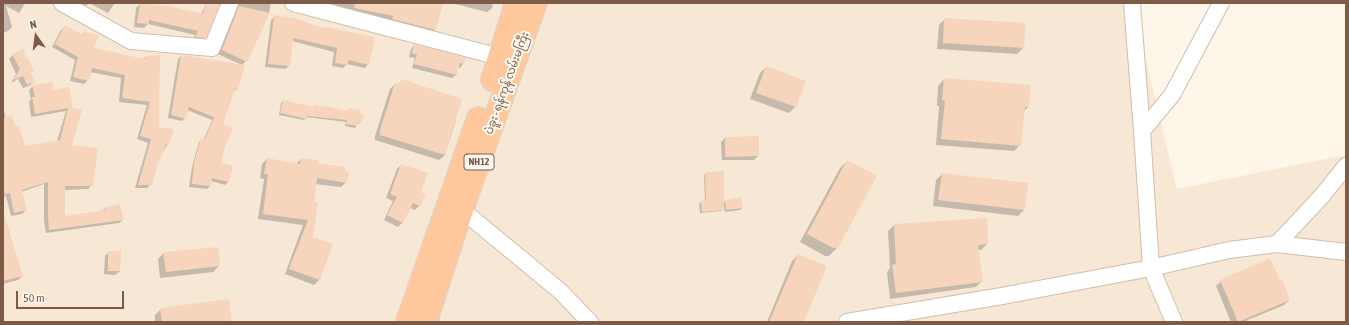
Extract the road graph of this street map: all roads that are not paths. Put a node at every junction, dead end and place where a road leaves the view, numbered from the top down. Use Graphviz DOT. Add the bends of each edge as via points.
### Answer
graph roads {
  1 [pos="62,3"];
  2 [pos="230,3"];
  3 [pos="293,3"];
  4 [pos="516,3"];
  5 [pos="536,3"];
  6 [pos="1132,3"];
  7 [pos="1221,3"];
  8 [pos="500,57"];
  9 [pos="1142,131"];
  10 [pos="1346,166"];
  11 [pos="455,208"];
  12 [pos="1277,244"];
  13 [pos="1346,252"];
  14 [pos="1151,268"];
  15 [pos="407,322"];
  16 [pos="426,322"];
  17 [pos="590,322"];
  18 [pos="847,322"];
  19 [pos="1174,322"];
  1 -- 2 [label="street" via="131,41 212,48"];
  3 -- 8 [label="street"];
  4 -- 8 [label="highway, ပဲခူး - ရန်ကုန် လမ်းမကြီး / NH12"];
  5 -- 11 [label="highway, ပဲခူး - ရန်ကုန် လမ်းမကြီး / NH12"];
  6 -- 9 [label="street"];
  7 -- 9 [label="street" via="1172,95"];
  8 -- 11 [label="highway, ပဲခူး - ရန်ကုန် လမ်းမကြီး / NH12"];
  9 -- 14 [label="street"];
  10 -- 12 [label="street"];
  11 -- 15 [label="highway, ပဲခူး - ရန်ကုန် လမ်းမကြီး / NH12"];
  11 -- 16 [label="highway, ပဲခူး - ရန်ကုန် လမ်းမကြီး / NH12"];
  11 -- 17 [label="street" via="560,291"];
  12 -- 13 [label="street"];
  12 -- 14 [label="street" via="1229,250"];
  14 -- 18 [label="street"];
  14 -- 19 [label="street"];
}
